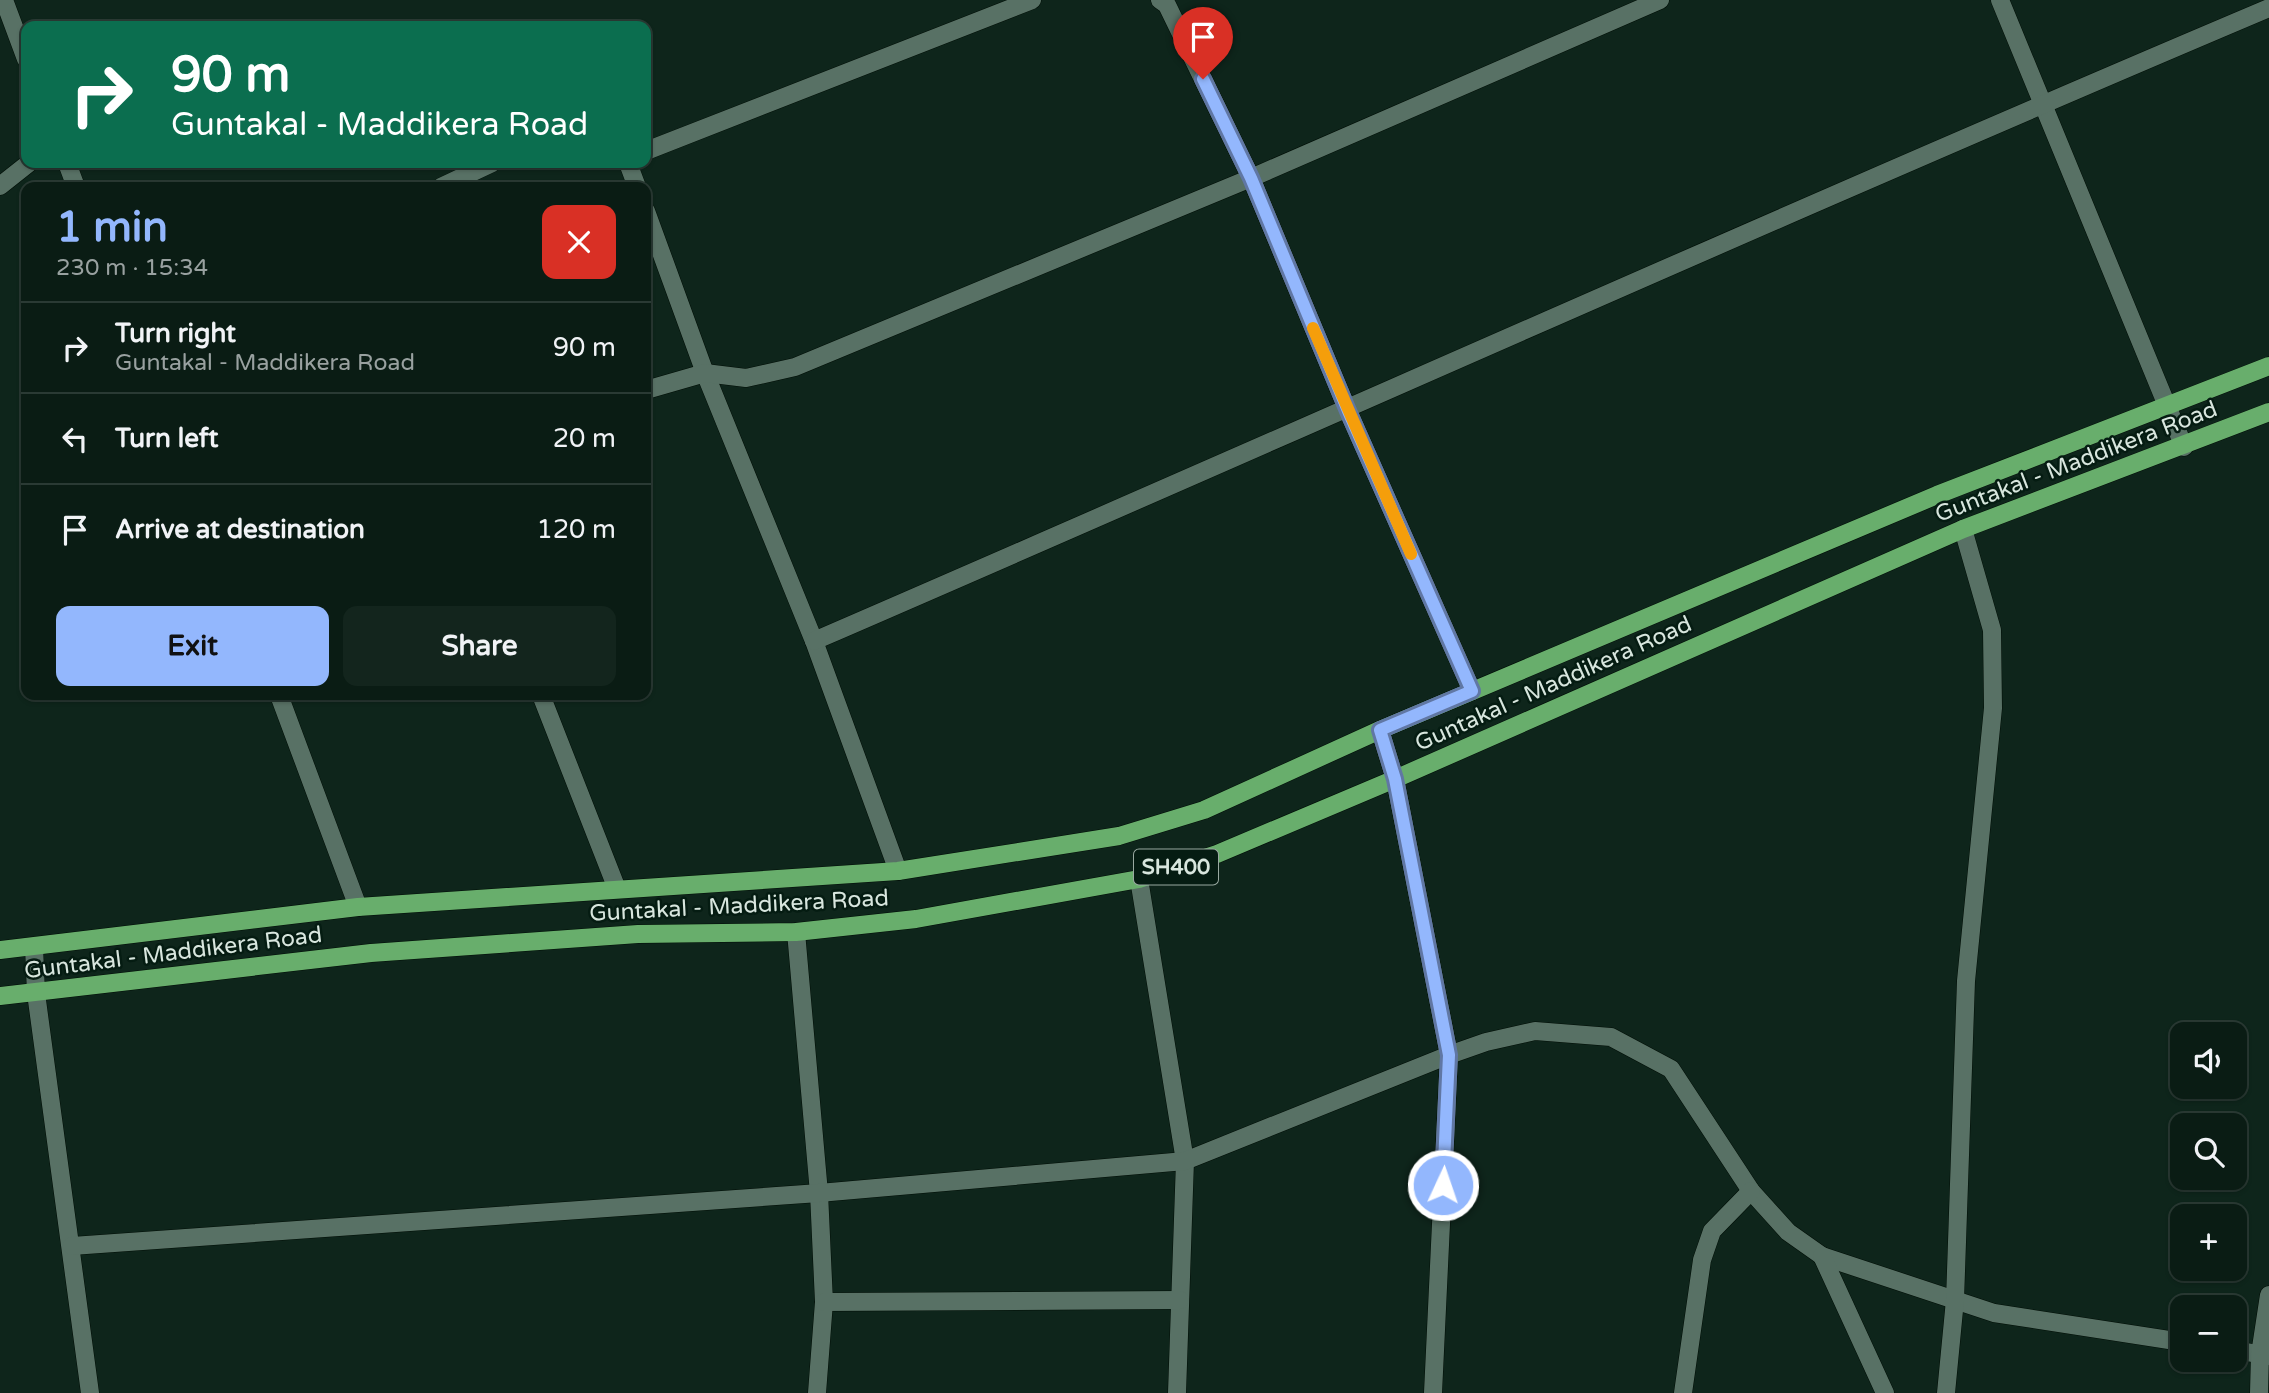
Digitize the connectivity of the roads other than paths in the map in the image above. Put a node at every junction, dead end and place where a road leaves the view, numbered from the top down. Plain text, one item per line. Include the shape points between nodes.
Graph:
1 (4, 0) edge
2 (1032, 0) edge
3 (1160, 0) edge
4 (1660, 0) edge
5 (2000, 0) edge
6 (2269, 8) edge
7 (21, 46) edge
8 (2044, 103) junction
9 (651, 149) edge
10 (23, 168) edge
11 (481, 168) edge
12 (1251, 178) junction
13 (452, 182) edge
14 (0, 186) edge
15 (651, 225) edge
16 (2269, 366) edge
17 (705, 373) junction
18 (651, 389) edge
19 (2168, 407) junction
20 (1348, 411) junction
21 (2269, 412) edge
22 (2184, 447) junction
23 (1963, 529) junction
24 (814, 641) junction
25 (1472, 691) junction
26 (281, 700) edge
27 (543, 700) edge
28 (1380, 730) junction
29 (1395, 779) junction
30 (898, 871) junction
31 (1139, 880) junction
32 (617, 889) junction
33 (358, 907) junction
34 (796, 932) junction
35 (34, 947) junction
36 (0, 950) edge
37 (36, 993) junction
38 (0, 996) edge
39 (1449, 1055) junction
40 (1185, 1161) junction
41 (1751, 1191) junction
42 (819, 1193) junction
43 (72, 1246) junction
44 (1822, 1256) junction
45 (2269, 1295) edge
46 (1180, 1300) junction
47 (1955, 1300) junction
48 (824, 1302) junction
49 (2170, 1340) edge
50 (2264, 1355) edge
51 (90, 1393) edge
52 (817, 1393) edge
53 (1177, 1393) edge
54 (1433, 1393) edge
55 (1683, 1393) edge
56 (1885, 1393) edge
57 (1946, 1393) edge
58 (2259, 1393) edge

1 - 7 street
2 - 9 street
3 - 12 street via 1167,5
4 - 12 street
5 - 8 street
6 - 8 street
8 - 19 street
8 - 20 street
10 - 14 street
11 - 13 street
12 - 17 street via 795,368 746,378
12 - 20 street
15 - 17 street
16 - 19 main road, Guntakal - Maddikera Road / SH400
17 - 18 street
17 - 24 street
19 - 22 street
19 - 25 main road, Guntakal - Maddikera Road / SH400 via 1937,495
20 - 24 street
20 - 25 street
21 - 22 main road, Guntakal - Maddikera Road / SH400
22 - 23 main road, Guntakal - Maddikera Road / SH400
23 - 29 main road, Guntakal - Maddikera Road / SH400
23 - 47 street via 1992,630 1993,708 1966,981
24 - 30 street
25 - 28 main road, Guntakal - Maddikera Road / SH400
26 - 33 street
27 - 32 street
28 - 29 street
28 - 30 main road, Guntakal - Maddikera Road / SH400 via 1204,810 1119,836
29 - 31 main road, Guntakal - Maddikera Road / SH400 via 1217,854
29 - 39 street
30 - 32 main road, Guntakal - Maddikera Road / SH400
31 - 34 main road, Guntakal - Maddikera Road / SH400 via 916,919
31 - 40 street
32 - 33 main road, Guntakal - Maddikera Road / SH400
33 - 35 main road, Guntakal - Maddikera Road / SH400
34 - 37 main road, Guntakal - Maddikera Road / SH400 via 638,934 371,953
34 - 42 street
35 - 36 main road, Guntakal - Maddikera Road / SH400
35 - 37 street
37 - 38 main road, Guntakal - Maddikera Road / SH400
37 - 43 street
39 - 40 street
39 - 41 street via 1535,1031 1611,1037 1671,1069
39 - 54 street
40 - 42 street
40 - 46 street
41 - 44 street via 1788,1232
41 - 55 street via 1712,1231 1702,1260
42 - 43 street
42 - 48 street
43 - 51 street
44 - 47 street
44 - 56 street
45 - 50 street
46 - 48 street
46 - 53 street
47 - 49 street via 1994,1313
47 - 57 street
48 - 52 street
50 - 58 street

